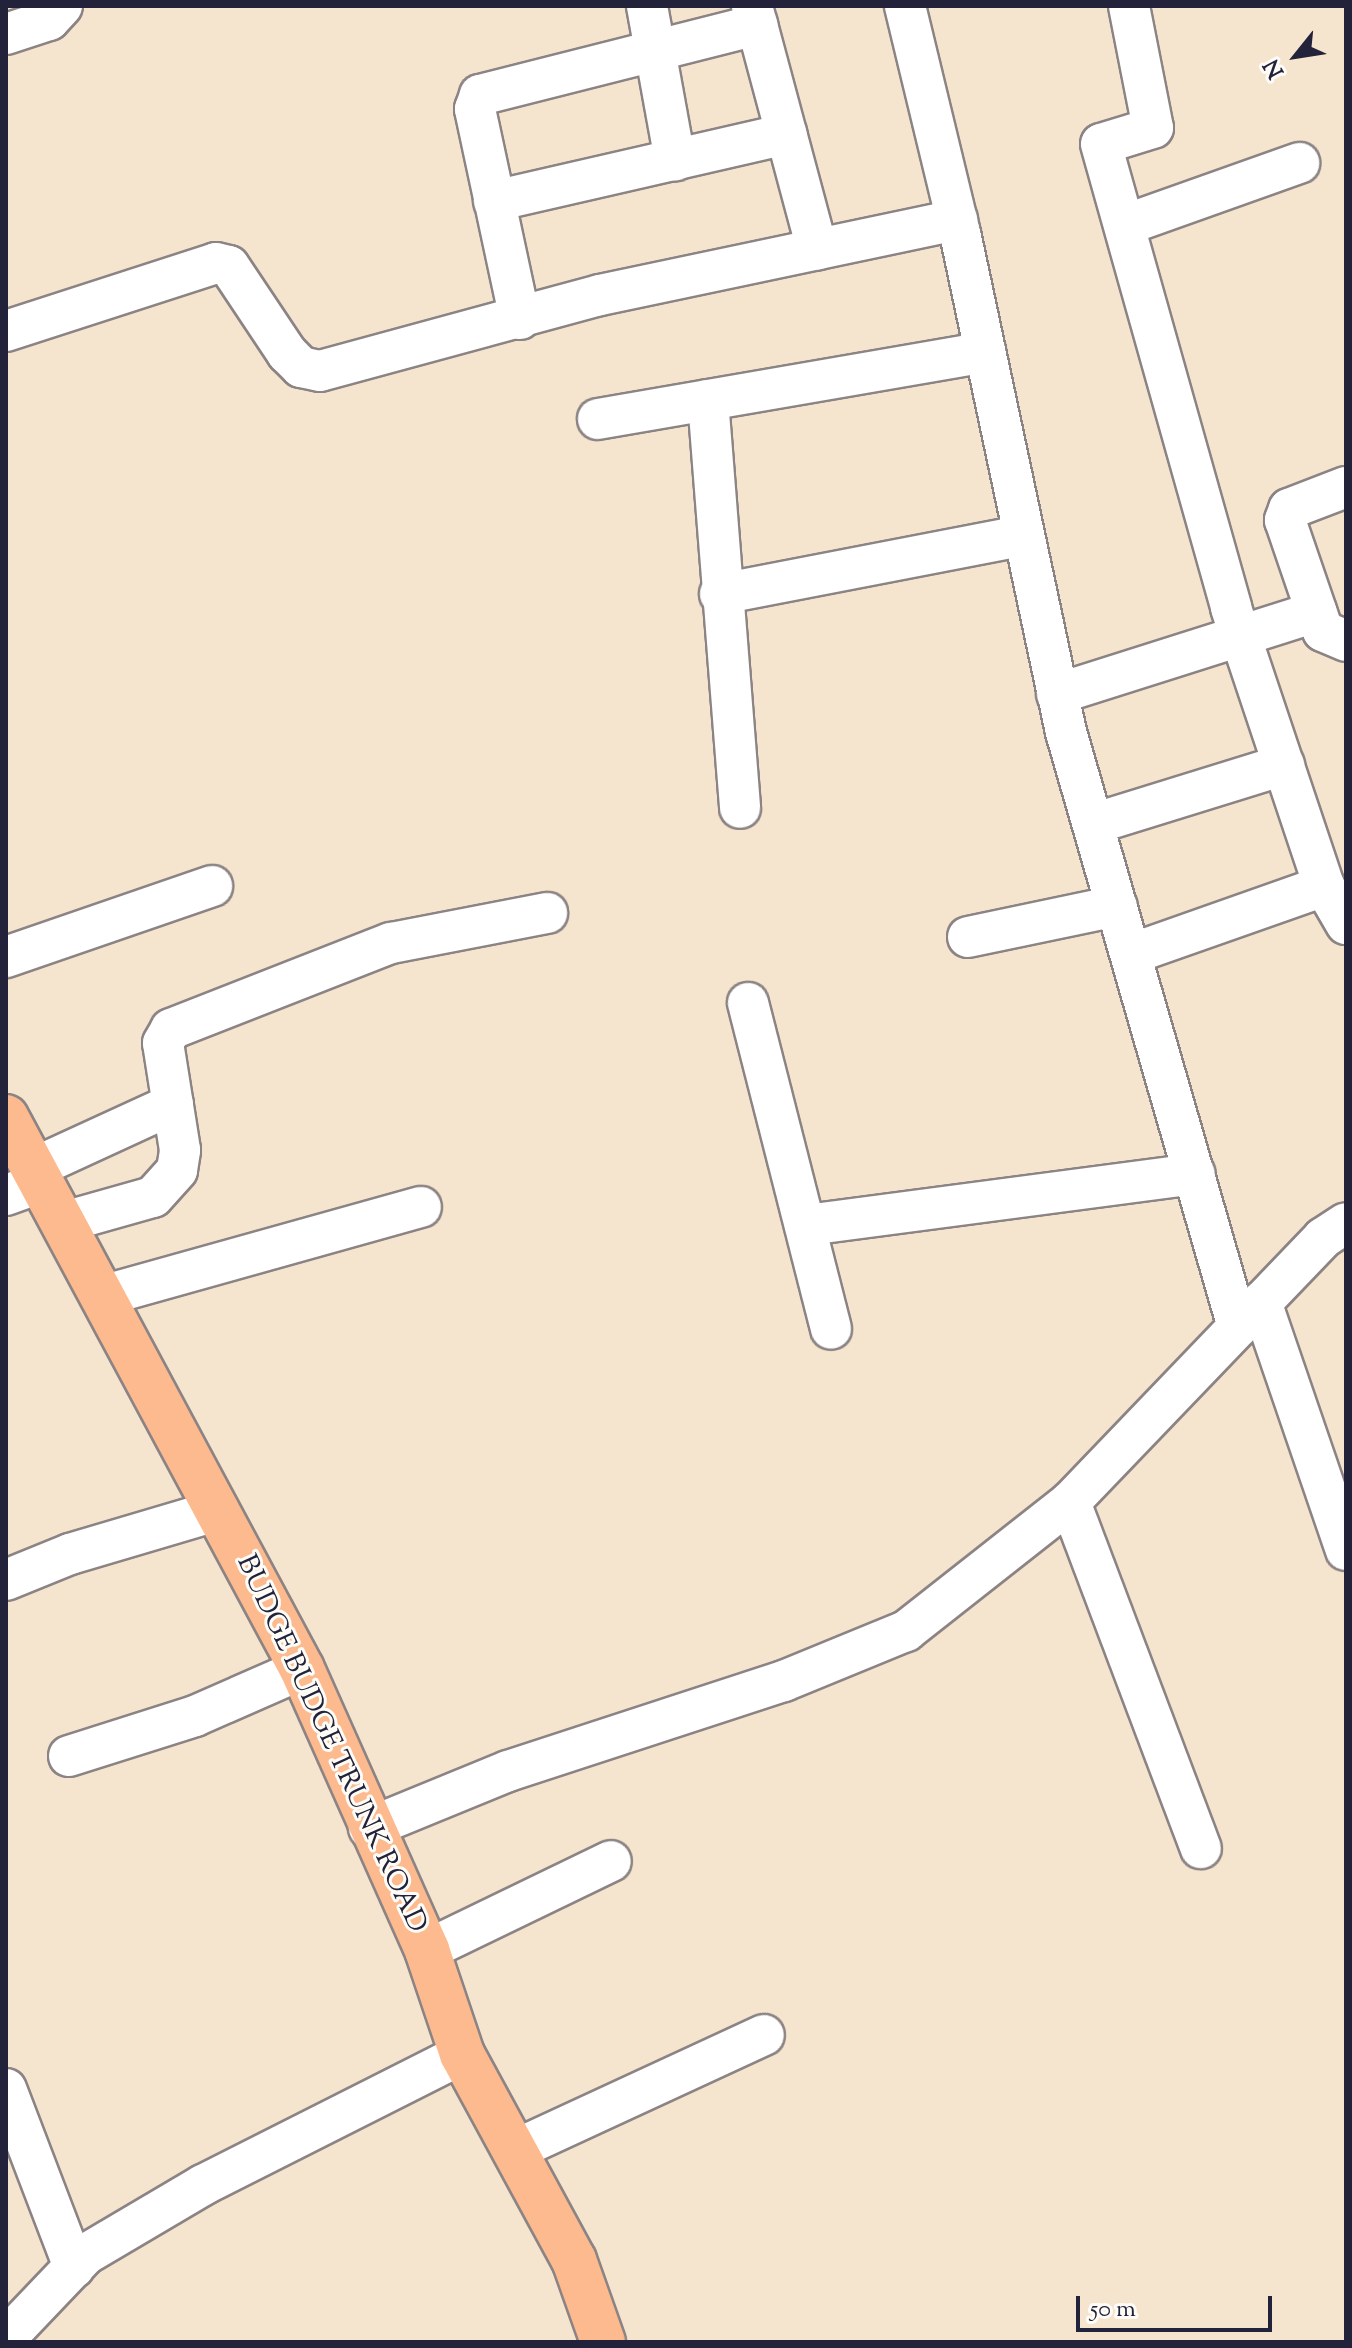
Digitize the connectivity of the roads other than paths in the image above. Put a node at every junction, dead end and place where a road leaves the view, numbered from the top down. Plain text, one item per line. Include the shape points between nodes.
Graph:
1 (62, 6) edge
2 (647, 6) edge
3 (905, 6) edge
4 (1129, 6) edge
5 (754, 16) edge
6 (16, 23) edge
7 (654, 48) junction
8 (786, 134) junction
9 (675, 160) junction
10 (1299, 163) dead end
11 (494, 201) junction
12 (957, 220) junction
13 (1125, 225) junction
14 (817, 249) junction
15 (520, 319) junction
16 (6, 331) edge
17 (985, 352) junction
18 (708, 400) junction
19 (598, 419) dead end
20 (1346, 487) edge
21 (1022, 536) junction
22 (720, 594) junction
23 (1316, 612) junction
24 (1241, 636) junction
25 (1346, 641) edge
26 (1057, 694) junction
27 (1284, 765) junction
28 (740, 808) dead end
29 (1093, 824) junction
30 (212, 886) dead end
31 (1324, 886) junction
32 (1117, 906) junction
33 (547, 913) dead end
34 (1346, 924) edge
35 (968, 937) dead end
36 (1131, 954) junction
37 (6, 957) edge
38 (748, 1003) dead end
39 (173, 1104) junction
40 (6, 1117) edge
41 (1195, 1174) junction
42 (27, 1182) edge
43 (421, 1207) dead end
44 (64, 1222) junction
45 (1346, 1223) edge
46 (807, 1225) junction
47 (102, 1296) junction
48 (1250, 1314) junction
49 (831, 1329) dead end
50 (1070, 1502) junction
51 (219, 1510) junction
52 (1346, 1550) edge
53 (6, 1580) edge
54 (302, 1669) junction
55 (69, 1756) dead end
56 (369, 1828) junction
57 (1201, 1848) dead end
58 (611, 1861) dead end
59 (427, 1950) junction
60 (764, 2035) dead end
61 (462, 2054) junction
62 (6, 2089) edge
63 (515, 2150) junction
64 (74, 2267) junction
65 (6, 2338) edge
66 (603, 2342) edge

1 - 6 street via 49,20
2 - 7 street
3 - 12 street
4 - 13 street via 1153,128 1101,144
5 - 7 street
5 - 8 street
7 - 9 street
7 - 11 street via 480,95 475,109
8 - 9 street
8 - 14 street
9 - 11 street
10 - 13 street
11 - 15 street
12 - 14 street
12 - 17 street
13 - 24 street
14 - 15 street via 600,295
15 - 16 street via 320,371 301,367 287,353 229,266 216,263
17 - 18 street
17 - 21 street
18 - 19 street
18 - 22 street
20 - 23 street via 1289,509 1285,520
21 - 22 street
21 - 26 street
22 - 28 street
23 - 24 street
23 - 25 street via 1323,631
24 - 26 street
24 - 27 street
26 - 29 street
27 - 29 street
27 - 31 street
29 - 32 street
30 - 37 street
31 - 34 street
31 - 36 street
32 - 35 street
32 - 36 street
33 - 39 street via 391,943 171,1029 163,1043
36 - 41 street
38 - 46 street
39 - 42 street
39 - 44 street via 180,1150 177,1170 166,1186 153,1197
40 - 42 main road, BUDGE BUDGE TRUNK ROAD
41 - 46 street
41 - 48 street
42 - 44 main road, BUDGE BUDGE TRUNK ROAD
43 - 47 street
44 - 47 main road, BUDGE BUDGE TRUNK ROAD
45 - 48 street via 1323,1238
46 - 49 street
47 - 51 main road, BUDGE BUDGE TRUNK ROAD
48 - 50 street
48 - 52 street
50 - 56 street via 906,1631 784,1681 508,1771
50 - 57 street
51 - 53 street via 70,1554
51 - 54 main road, BUDGE BUDGE TRUNK ROAD
54 - 55 street via 195,1716
54 - 56 main road, BUDGE BUDGE TRUNK ROAD
56 - 59 main road, BUDGE BUDGE TRUNK ROAD
58 - 59 street
59 - 61 main road, BUDGE BUDGE TRUNK ROAD
60 - 63 street
61 - 63 main road, BUDGE BUDGE TRUNK ROAD
61 - 64 street via 203,2185 86,2254
62 - 64 street
63 - 66 main road, BUDGE BUDGE TRUNK ROAD via 574,2260
64 - 65 street

